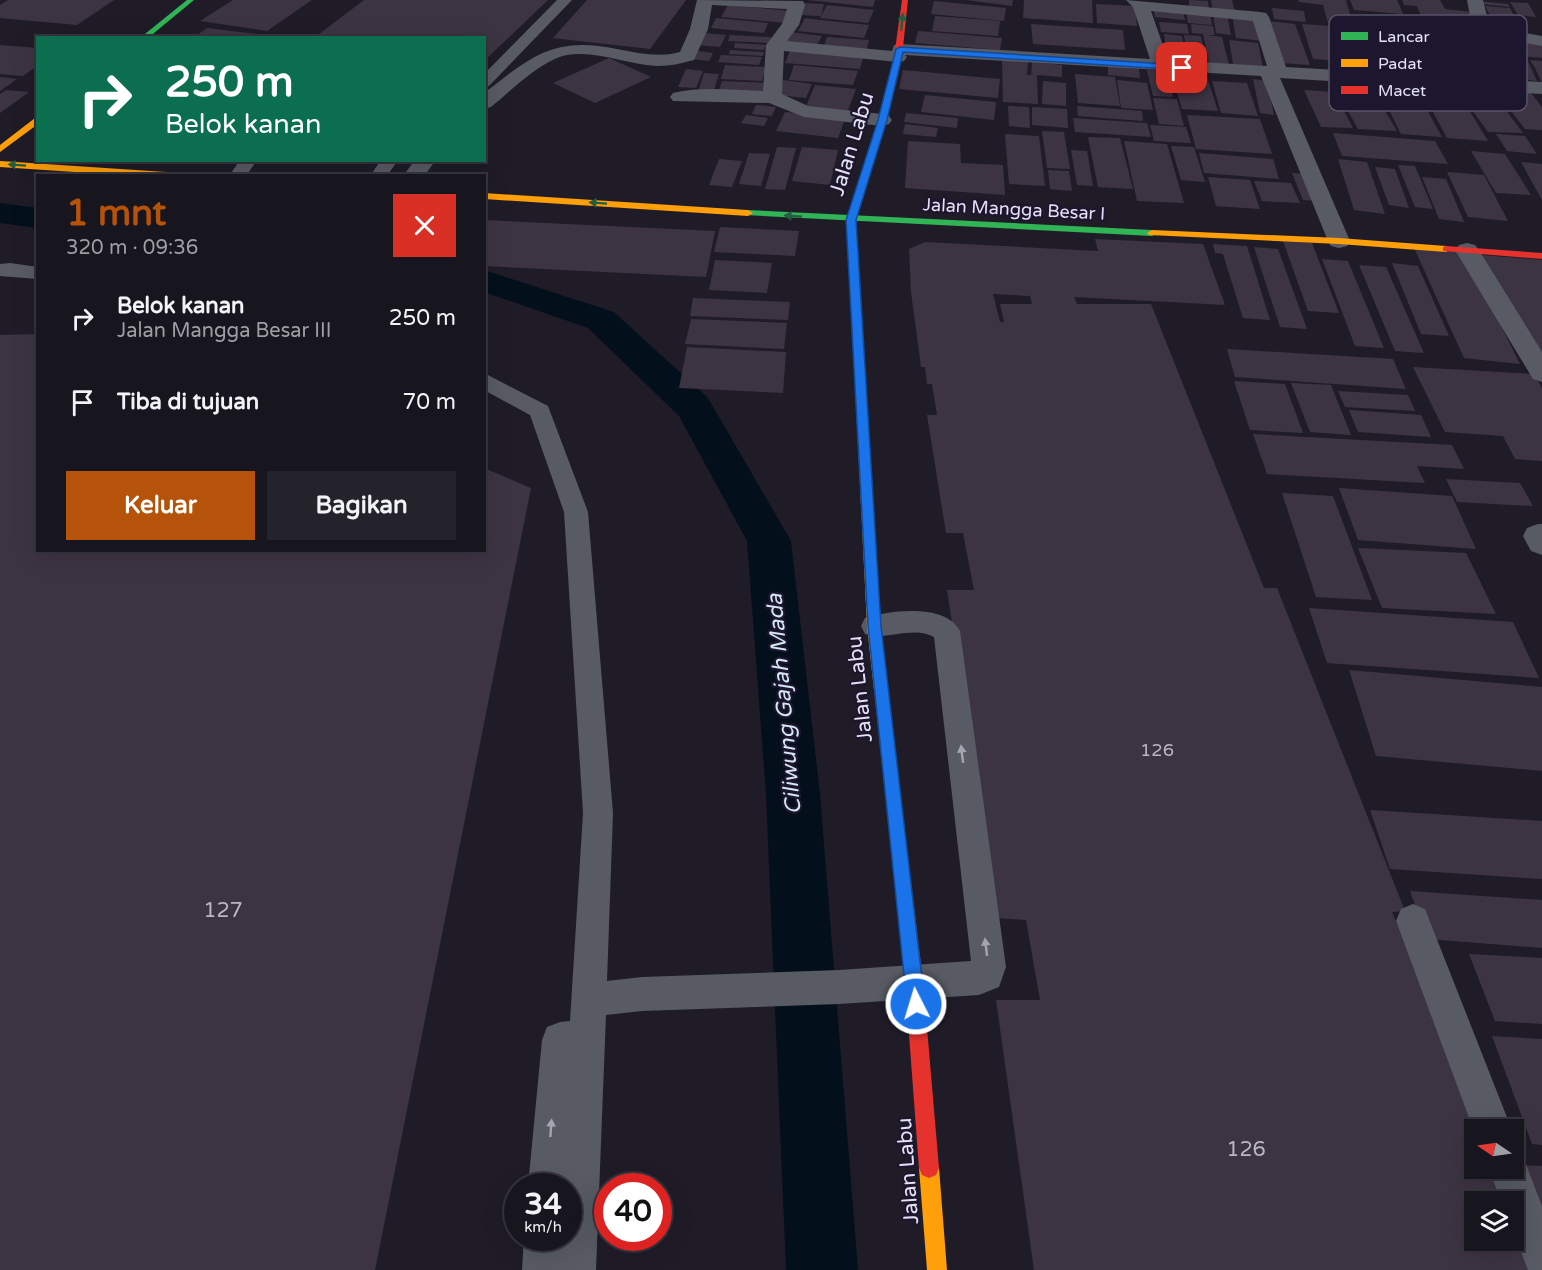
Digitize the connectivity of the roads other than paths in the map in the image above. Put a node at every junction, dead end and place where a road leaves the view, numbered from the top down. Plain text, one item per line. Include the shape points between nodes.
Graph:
1 (191, 0) edge
2 (565, 0) edge
3 (707, 0) edge
4 (905, 0) edge
5 (1475, 0) edge
6 (1137, 2) edge
7 (1478, 15) edge
8 (146, 36) edge
9 (1527, 37) edge
10 (1542, 40) edge
11 (775, 45) junction
12 (899, 53) junction
13 (1161, 66) junction
14 (1273, 73) junction
15 (1329, 76) edge
16 (486, 81) edge
17 (1527, 87) edge
18 (1542, 88) edge
19 (680, 97) dead end
20 (771, 97) junction
21 (486, 101) edge
22 (882, 120) junction
23 (36, 122) edge
24 (0, 149) edge
25 (424, 162) edge
26 (0, 164) edge
27 (151, 174) edge
28 (415, 174) edge
29 (486, 196) edge
30 (851, 220) junction
31 (1339, 242) junction
32 (1467, 250) junction
33 (1542, 256) edge
34 (0, 270) edge
35 (36, 273) edge
36 (1542, 373) edge
37 (486, 381) edge
38 (1542, 536) edge
39 (1542, 543) edge
40 (874, 626) junction
41 (1413, 921) dead end
42 (914, 981) junction
43 (589, 1000) junction
44 (588, 1038) junction
45 (1489, 1119) edge
46 (549, 1173) edge
47 (1512, 1179) edge
48 (543, 1251) edge
49 (1542, 1256) edge
50 (542, 1270) edge
51 (576, 1270) edge
52 (937, 1270) edge

1 - 8 street
2 - 16 lane
3 - 11 street via 797,5 790,25
3 - 21 street via 688,56 669,61 584,48 565,50 525,72
12 -> 4 street, Jalan Labu
5 - 7 street
6 - 13 street
6 - 14 street via 1260,17
9 - 10 street
11 - 12 street
11 - 20 street
12 - 13 street
12 - 22 street, Jalan Labu
13 - 14 street
14 - 15 street
14 - 31 street
17 - 18 street
19 - 20 street
20 - 22 street via 804,111
22 - 30 street, Jalan Labu
23 - 24 street
25 - 28 street
27 -> 26 street
30 -> 29 street, Jalan Mangga Besar I
30 - 31 street, Jalan Mangga Besar I
30 - 40 street, Jalan Labu
31 - 32 street, Jalan Mangga Besar I
32 - 33 street, Jalan Mangga Besar I
32 - 36 street
34 - 35 lane
37 - 43 lane via 540,411 576,512 598,813
38 - 39 street via 1538,536
40 - 42 street, Jalan Labu
42 -> 40 lane via 979,978 987,975 989,967 947,631 930,622
41 - 45 lane
42 - 43 lane
42 - 52 street, Jalan Labu
43 - 44 lane
46 -> 44 lane via 560,1040
44 - 51 lane
47 - 49 lane
48 - 50 lane

